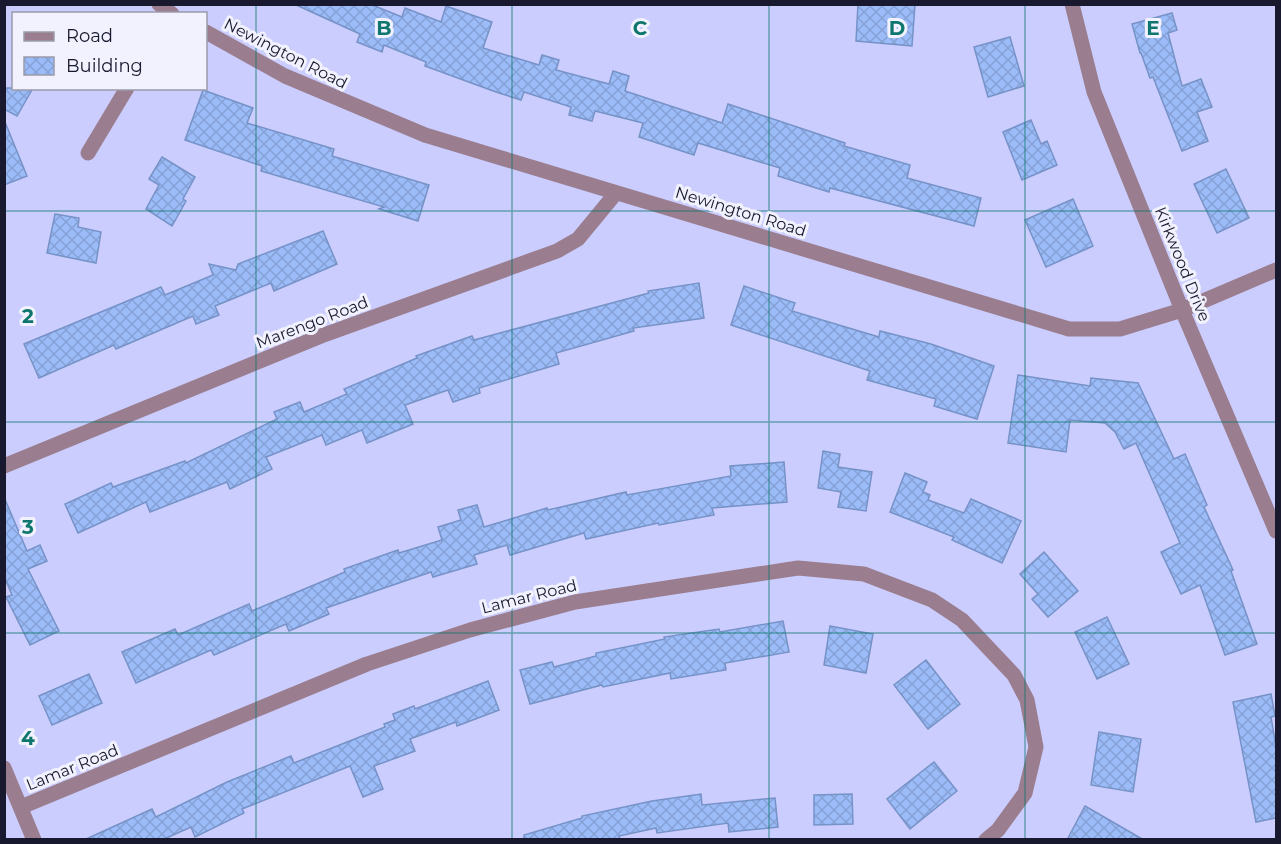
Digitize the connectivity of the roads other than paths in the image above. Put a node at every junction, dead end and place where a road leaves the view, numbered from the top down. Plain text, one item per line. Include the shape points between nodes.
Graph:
1 (1072, 4) edge
2 (207, 33) edge
3 (127, 90) edge
4 (87, 153) dead end
5 (616, 193) junction
6 (1276, 270) edge
7 (1182, 310) junction
8 (4, 466) edge
9 (1276, 531) edge
10 (4, 768) edge
11 (21, 807) junction
12 (34, 840) edge
13 (986, 840) edge

1 - 7 street, Kirkwood Drive via 1094,92
2 - 5 street, Newington Road via 285,76 425,135
3 - 4 street
5 - 7 street, Newington Road via 1069,329 1120,329
5 - 8 street, Marengo Road via 578,239 557,251 321,336
6 - 7 street, Newington Road
7 - 9 street, Kirkwood Drive
10 - 11 street
11 - 12 street
11 - 13 street, Lamar Road via 367,664 470,630 575,602 798,568 864,574 932,600 962,620 1014,675 1027,700 1036,747 1024,793 998,830

